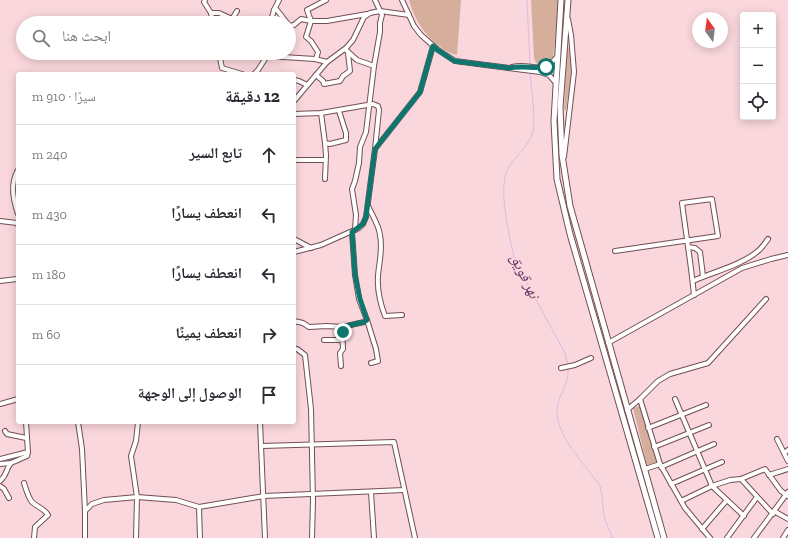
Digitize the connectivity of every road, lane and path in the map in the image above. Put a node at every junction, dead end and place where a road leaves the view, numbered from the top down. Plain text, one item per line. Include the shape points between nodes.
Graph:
1 (205, 0) edge
2 (279, 0) edge
3 (326, 0) edge
4 (375, 0) edge
5 (402, 0) edge
6 (562, 0) edge
7 (568, 0) edge
8 (274, 10) junction
9 (237, 11) dead end
10 (380, 11) junction
11 (370, 13) junction
12 (211, 14) joint
13 (567, 14) junction
14 (225, 16) edge
15 (234, 16) edge
16 (272, 16) edge
17 (282, 16) edge
18 (409, 16) junction
19 (311, 21) junction
20 (296, 23) edge
21 (433, 46) junction
22 (346, 50) junction
23 (558, 56) junction
24 (296, 57) edge
25 (316, 59) junction
26 (220, 60) edge
27 (264, 60) edge
28 (327, 62) junction
29 (374, 66) junction
30 (539, 70) junction
31 (235, 72) edge
32 (256, 72) edge
33 (316, 75) junction
34 (296, 80) edge
35 (556, 83) junction
36 (307, 85) junction
37 (296, 99) edge
38 (370, 104) junction
39 (339, 110) junction
40 (321, 113) junction
41 (296, 114) edge
42 (325, 143) junction
43 (375, 149) junction
44 (296, 160) edge
45 (325, 160) junction
46 (563, 163) junction
47 (16, 174) edge
48 (325, 179) dead end
49 (368, 206) junction
50 (16, 208) edge
51 (0, 221) edge
52 (16, 223) edge
53 (353, 231) junction
54 (768, 239) dead end
55 (296, 240) edge
56 (687, 241) junction
57 (688, 247) junction
58 (310, 248) junction
59 (615, 251) dead end
60 (296, 252) edge
61 (788, 255) edge
62 (702, 276) junction
63 (16, 279) edge
64 (0, 281) edge
65 (693, 281) junction
66 (694, 295) junction
67 (766, 299) dead end
68 (402, 315) dead end
69 (367, 320) junction
70 (296, 321) edge
71 (342, 327) junction
72 (324, 340) dead end
73 (342, 340) junction
74 (608, 343) junction
75 (297, 349) dead end
76 (591, 358) dead end
77 (371, 363) dead end
78 (341, 366) dead end
79 (563, 368) dead end
80 (640, 398) junction
81 (675, 399) dead end
82 (16, 400) edge
83 (0, 404) edge
84 (706, 405) dead end
85 (627, 410) junction
86 (682, 414) junction
87 (26, 424) edge
88 (78, 424) edge
89 (138, 424) edge
90 (260, 424) edge
91 (709, 426) dead end
92 (648, 428) junction
93 (5, 431) dead end
94 (690, 433) junction
95 (26, 438) junction
96 (777, 439) dead end
97 (714, 444) dead end
98 (311, 445) junction
99 (262, 446) junction
100 (654, 448) junction
101 (788, 450) edge
102 (28, 452) junction
103 (697, 452) junction
104 (640, 453) junction
105 (784, 453) junction
106 (634, 455) junction
107 (0, 459) edge
108 (788, 461) edge
109 (722, 462) dead end
110 (11, 463) junction
111 (0, 464) edge
112 (661, 466) junction
113 (644, 469) junction
114 (704, 469) junction
115 (788, 469) edge
116 (769, 475) junction
117 (741, 480) junction
118 (0, 482) edge
119 (24, 483) dead end
120 (671, 484) junction
121 (0, 486) edge
122 (712, 486) junction
123 (404, 490) junction
124 (371, 492) junction
125 (313, 494) junction
126 (787, 494) edge
127 (264, 496) junction
128 (136, 497) junction
129 (757, 497) junction
130 (9, 498) dead end
131 (727, 500) junction
132 (681, 501) junction
133 (199, 507) junction
134 (85, 512) junction
135 (773, 512) junction
136 (744, 516) junction
137 (788, 519) edge
138 (702, 528) junction
139 (788, 530) edge
140 (34, 538) edge
141 (85, 538) edge
142 (136, 538) edge
143 (200, 538) edge
144 (265, 538) edge
145 (312, 538) edge
146 (374, 538) edge
147 (415, 538) edge
148 (658, 538) edge
149 (664, 538) edge
150 (710, 538) edge
151 (727, 538) edge
152 (754, 538) edge
153 (783, 538) edge

1 - 12 street
2 - 8 street
3 - 19 street via 307,10
4 - 10 street
5 - 18 street
6 - 23 main road
7 - 13 main road
8 - 16 street
8 - 17 street
9 - 15 street
10 - 11 street
10 - 18 street
10 - 29 street via 382,15
11 - 19 street via 327,21
11 - 22 street via 364,17
12 - 14 street via 219,13
13 - 46 main road via 560,107
13 - 46 street via 574,72
18 - 21 street
19 - 20 street via 301,19
19 - 25 street via 306,37 318,52
21 - 30 street via 454,61
21 - 43 street via 420,92
22 - 28 street
22 - 29 street via 357,60
22 - 33 street via 350,71 340,81 324,84
23 - 30 street via 551,64
23 - 35 main road
24 - 25 street
25 - 28 street
26 - 31 street via 222,68
27 - 32 street
28 - 33 street
29 - 38 street
30 - 35 street via 549,75
33 - 36 street
34 - 36 street
35 - 106 main road via 555,151 563,205
36 - 37 street
38 - 39 street
38 - 43 street via 378,106 379,110
38 - 53 street via 352,188 356,215
39 - 40 street
39 - 42 street via 346,140
40 - 41 street
40 - 42 street
42 - 45 street
43 - 49 street
44 - 45 street
45 - 48 street
46 - 74 main road via 570,206
47 - 50 street via 13,187
49 - 53 street via 363,224
49 - 68 street via 380,234 378,292 382,309 385,316
51 - 52 street
53 - 58 street
53 - 69 street via 355,275
54 - 62 street via 759,251 722,270
55 - 58 street
56 - 56 street via 682,203 712,199 718,236
56 - 57 street
56 - 59 street
57 - 62 street via 700,252
57 - 65 street
58 - 60 street
61 - 66 street via 742,268
62 - 65 street
63 - 64 street
65 - 66 street
66 - 74 street
67 - 80 street via 708,363 670,374 658,381
69 - 71 street
69 - 77 street via 378,362
70 - 71 street via 309,327
71 - 73 street
72 - 73 street
73 - 78 street
74 - 85 main road
75 - 98 street via 305,355 311,409
76 - 79 street
80 - 85 street
80 - 92 street
81 - 86 street
82 - 83 street
84 - 86 street
85 - 104 main road
86 - 92 street
86 - 94 street
87 - 95 street
88 - 134 street
89 - 128 street via 131,456
90 - 99 street
91 - 94 street
92 - 100 street
93 - 95 street via 7,434
94 - 100 street
94 - 103 street
95 - 102 street
96 - 105 street
97 - 103 street
98 - 99 street
98 - 123 street via 394,442
98 - 125 street
99 - 127 street
100 - 112 street
101 - 105 street
102 - 107 street
102 - 110 street via 27,456
103 - 112 street
103 - 114 street
104 - 106 main road
104 - 113 main road
105 - 108 street
106 - 148 main road
109 - 114 street
110 - 111 street
110 - 118 street
112 - 113 street
112 - 120 street
113 - 149 main road
114 - 120 street
114 - 122 street
115 - 116 street
116 - 117 street via 765,469
116 - 126 street via 781,491
117 - 122 street via 730,480
117 - 129 street
119 - 140 street via 32,502 48,515 35,527
120 - 132 street
121 - 130 street
122 - 131 street
122 - 132 street
123 - 124 street
123 - 147 street
124 - 125 street
124 - 146 street
125 - 127 street
125 - 145 street
126 - 135 street
127 - 133 street
127 - 144 street
128 - 133 street via 176,500
128 - 134 street via 104,500 92,504
128 - 142 street
129 - 135 street
129 - 136 street
131 - 136 street
131 - 138 street
132 - 138 street
133 - 143 street
134 - 141 street
135 - 137 street
135 - 152 street
136 - 151 street
138 - 150 street
139 - 153 street

